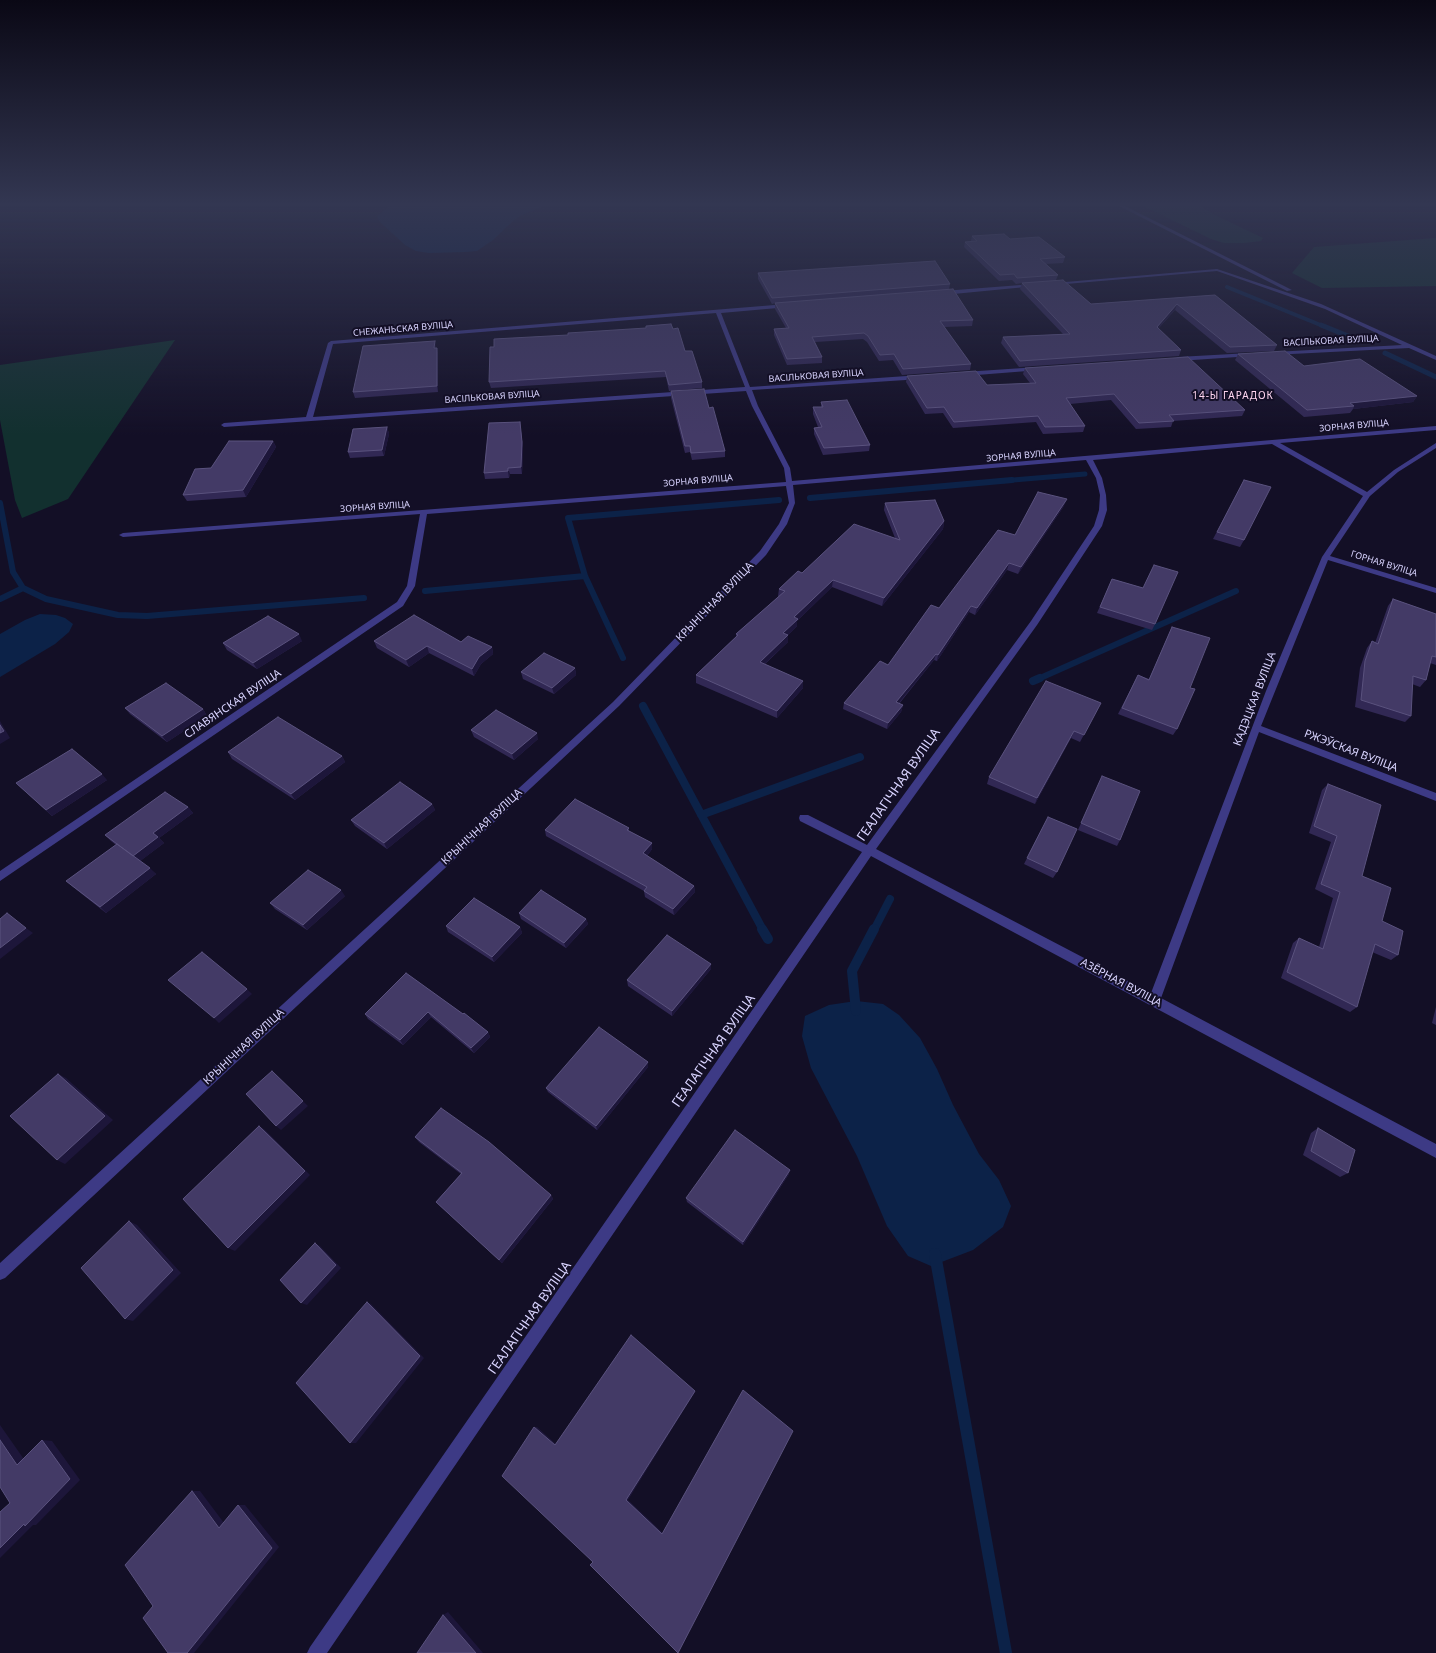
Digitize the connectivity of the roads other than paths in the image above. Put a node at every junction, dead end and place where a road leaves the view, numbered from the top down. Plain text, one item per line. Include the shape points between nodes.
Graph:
1 (1097, 280) edge
2 (1246, 280) edge
3 (1270, 280) edge
4 (1051, 284) edge
5 (1043, 285) edge
6 (940, 293) edge
7 (790, 306) edge
8 (1325, 308) junction
9 (718, 312) junction
10 (1409, 346) junction
11 (1266, 354) edge
12 (1258, 355) edge
13 (1436, 358) edge
14 (1171, 360) edge
15 (1044, 369) edge
16 (957, 375) edge
17 (926, 377) edge
18 (748, 389) junction
19 (309, 419) junction
20 (224, 425) dead end
21 (1436, 428) edge
22 (1273, 442) junction
23 (1436, 445) edge
24 (1089, 459) junction
25 (788, 483) junction
26 (1367, 495) junction
27 (424, 512) junction
28 (123, 536) dead end
29 (1326, 557) junction
30 (1436, 591) edge
31 (1257, 728) junction
32 (1436, 797) edge
33 (804, 818) dead end
34 (870, 851) junction
35 (0, 878) edge
36 (1154, 1000) junction
37 (1436, 1151) edge
38 (0, 1274) edge
39 (316, 1653) edge

1 - 4 street
2 - 8 street
3 - 8 street
5 - 6 street
7 - 9 street, СНЕЖАНЬСКАЯ ВУЛІЦА
8 - 10 street
9 - 18 street, КРЫНІЧНАЯ ВУЛІЦА
9 - 19 street, СНЕЖАНЬСКАЯ ВУЛІЦА via 331,343
10 - 11 street, ВАСІЛЬКОВАЯ ВУЛІЦА
10 - 13 street
12 - 14 street
15 - 16 street
17 - 18 street, ВАСІЛЬКОВАЯ ВУЛІЦА
18 - 19 street, ВАСІЛЬКОВАЯ ВУЛІЦА
18 - 25 street, КРЫНІЧНАЯ ВУЛІЦА via 787,468
19 - 20 street, ВАСІЛЬКОВАЯ ВУЛІЦА
21 - 22 street, ЗОРНАЯ ВУЛІЦА
22 - 24 street, ЗОРНАЯ ВУЛІЦА
22 - 26 street
23 - 26 street, КАДЭЦКАЯ ВУЛІЦА via 1396,471
24 - 25 street, ЗОРНАЯ ВУЛІЦА
24 - 34 street, ГЕАЛАГІЧНАЯ ВУЛІЦА via 1099,478 1103,495 1103,510 1098,526 1034,623
25 - 27 street, ЗОРНАЯ ВУЛІЦА
25 - 38 street, КРЫНІЧНАЯ ВУЛІЦА via 792,503 783,524 763,553 621,699
26 - 29 street, КАДЭЦКАЯ ВУЛІЦА
27 - 28 street, ЗОРНАЯ ВУЛІЦА
27 - 35 street, СЛАВЯНСКАЯ ВУЛІЦА via 411,586 400,604
29 - 30 street, ГОРНАЯ ВУЛІЦА
29 - 31 street, КАДЭЦКАЯ ВУЛІЦА
31 - 32 street, РЖЭЎСКАЯ ВУЛІЦА
31 - 36 street, КАДЭЦКАЯ ВУЛІЦА
33 - 34 street, АЗЁРНАЯ ВУЛІЦА
34 - 36 street, АЗЁРНАЯ ВУЛІЦА
34 - 39 street, ГЕАЛАГІЧНАЯ ВУЛІЦА
36 - 37 street, АЗЁРНАЯ ВУЛІЦА

